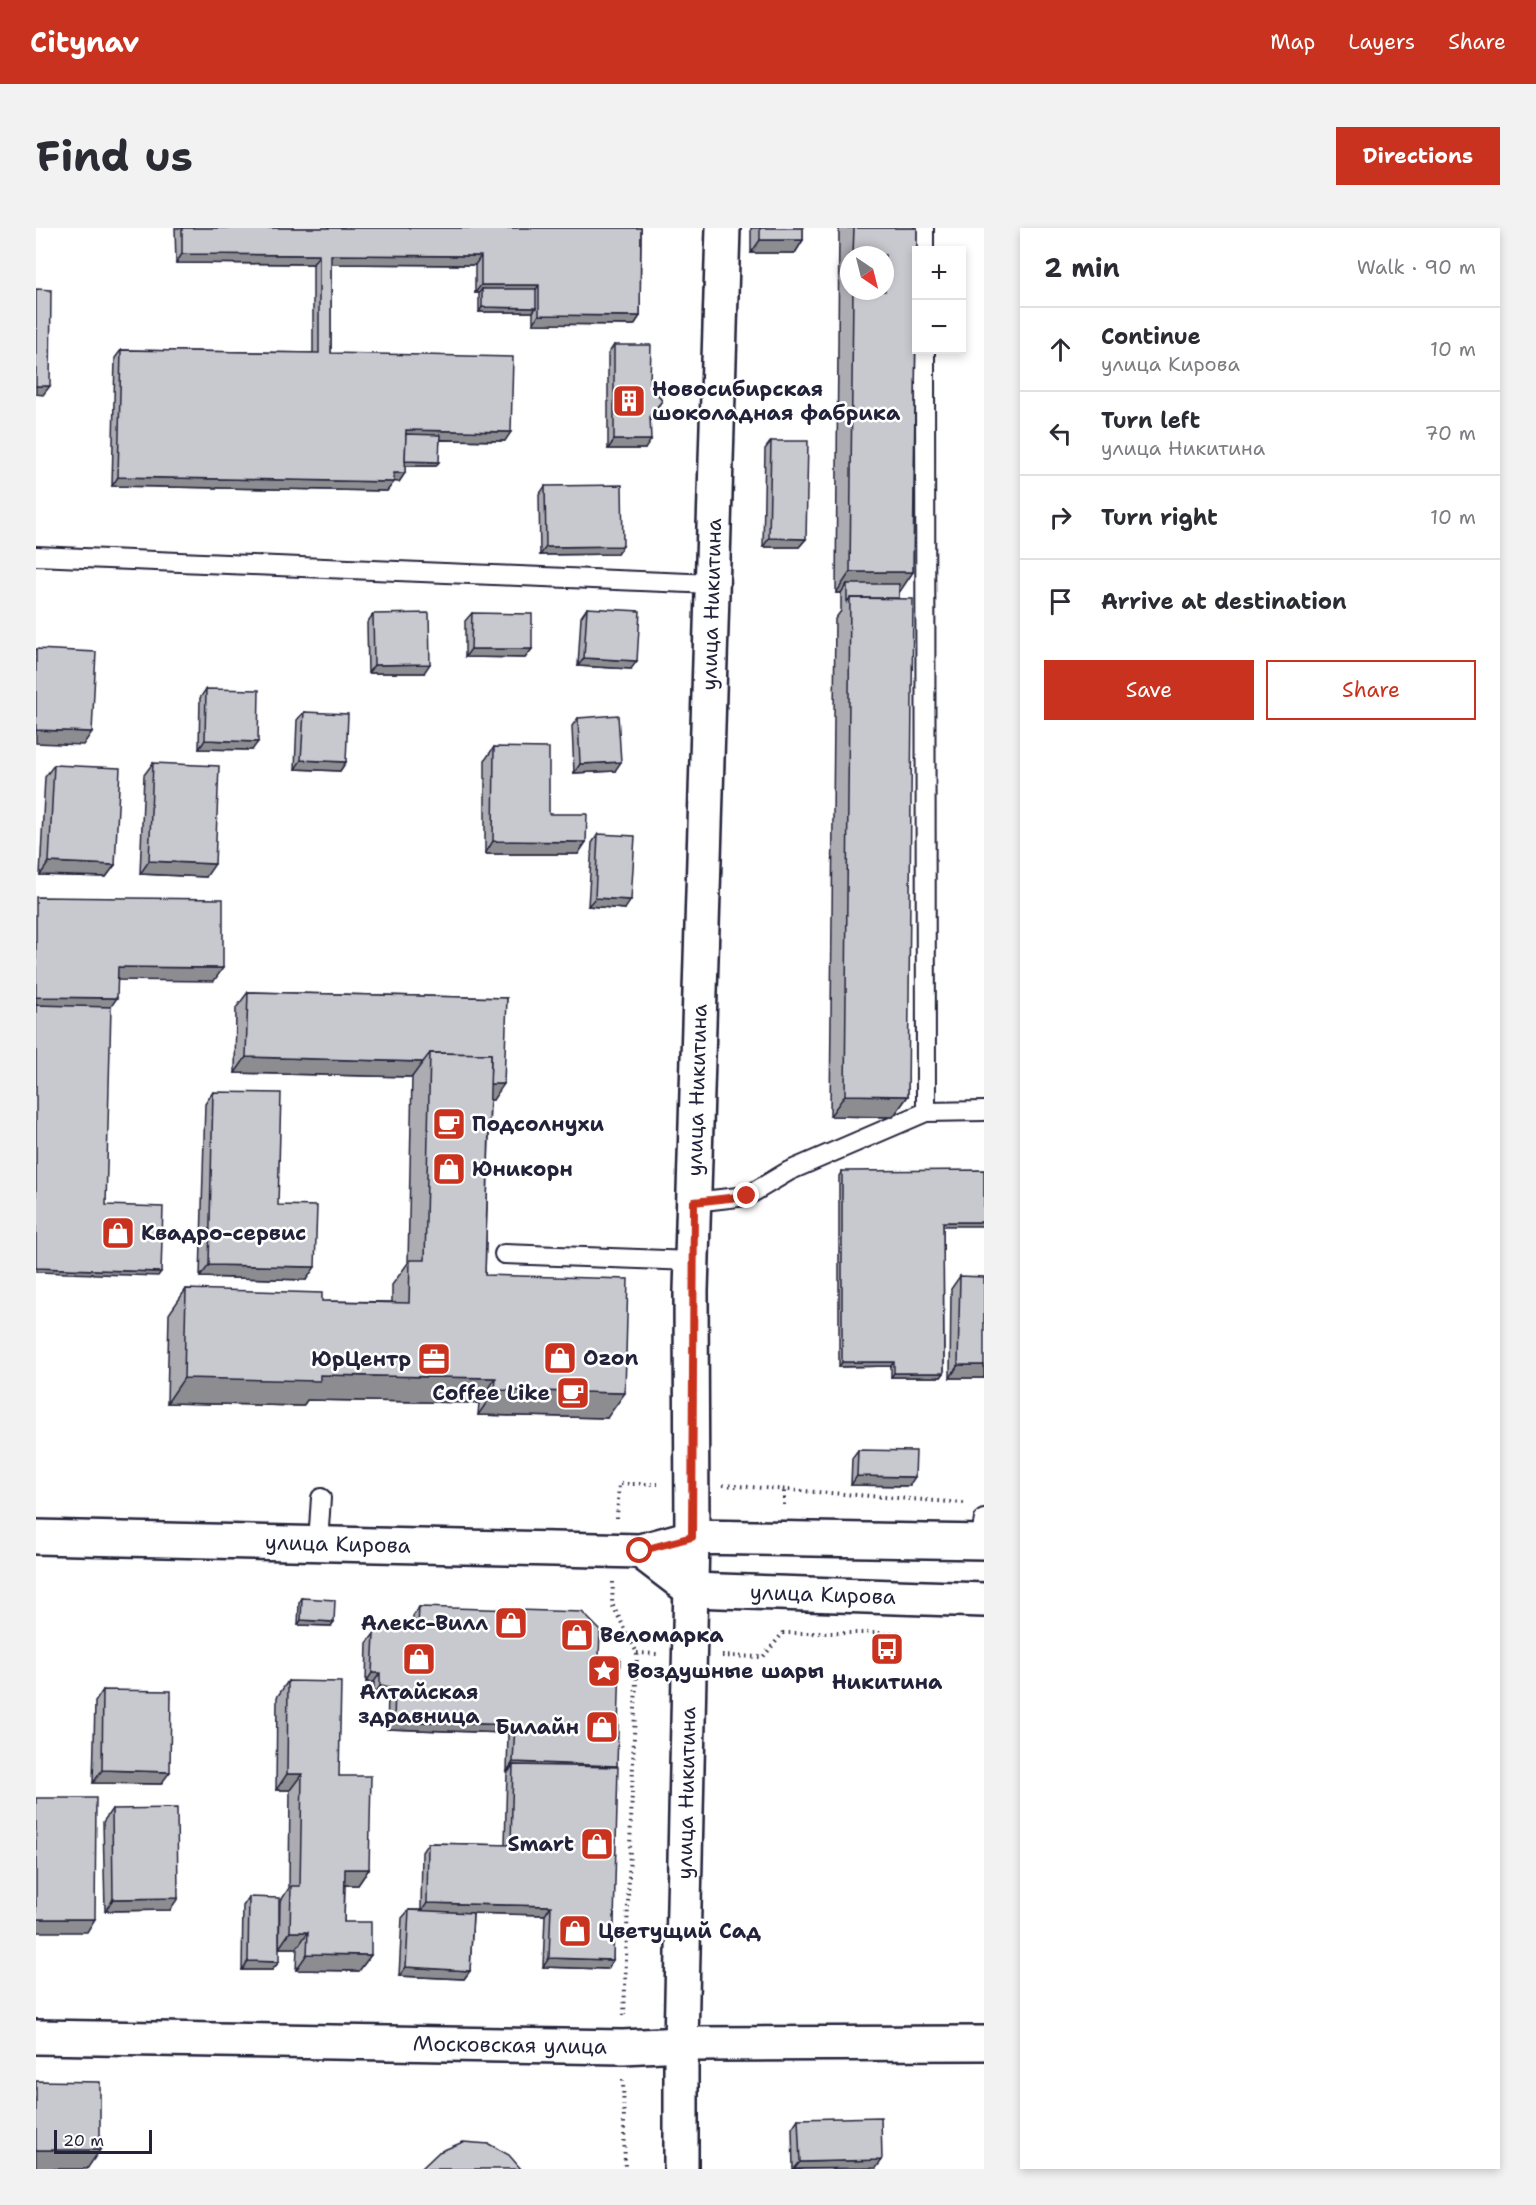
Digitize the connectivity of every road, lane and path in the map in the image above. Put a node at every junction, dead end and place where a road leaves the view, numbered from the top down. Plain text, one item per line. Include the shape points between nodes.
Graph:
1 (723, 228) edge
2 (924, 228) edge
3 (924, 246) edge
4 (925, 354) edge
5 (36, 556) edge
6 (712, 584) junction
7 (984, 1111) edge
8 (926, 1112) junction
9 (694, 1202) junction
10 (504, 1254) dead end
11 (692, 1261) junction
12 (694, 1484) junction
13 (321, 1498) dead end
14 (972, 1504) dead end
15 (983, 1534) edge
16 (36, 1537) edge
17 (692, 1537) junction
18 (318, 1542) junction
19 (627, 1550) junction
20 (691, 1590) junction
21 (984, 1600) edge
22 (901, 1633) dead end
23 (637, 1653) junction
24 (689, 1655) junction
25 (36, 2037) edge
26 (984, 2043) edge
27 (681, 2044) junction
28 (623, 2047) junction
29 (625, 2169) edge
30 (681, 2169) edge

1 - 6 street, улица Никитина
2 - 3 lane
4 - 8 lane
5 - 6 lane
6 - 9 street, улица Никитина
7 - 8 lane
8 - 9 lane via 789,1171 747,1196
9 - 11 street, улица Никитина
10 - 11 lane
11 - 12 street, улица Никитина
12 - 14 path
12 - 17 street, улица Никитина
12 - 19 path via 619,1484
13 - 18 lane
15 - 17 street, улица Кирова
16 - 18 street, улица Кирова
17 - 19 street, улица Кирова
17 - 20 street, улица Никитина
18 - 19 street, улица Кирова
19 - 20 street
19 - 23 path via 612,1604
20 - 21 street, улица Кирова
20 - 24 street, улица Никитина
22 - 24 path via 783,1633 763,1656
23 - 24 path
23 - 28 path
24 - 27 street, улица Никитина
25 - 28 street, Московская улица
26 - 27 street, Московская улица
27 - 28 street, Московская улица
27 - 30 street, улица Никитина
28 - 29 path

